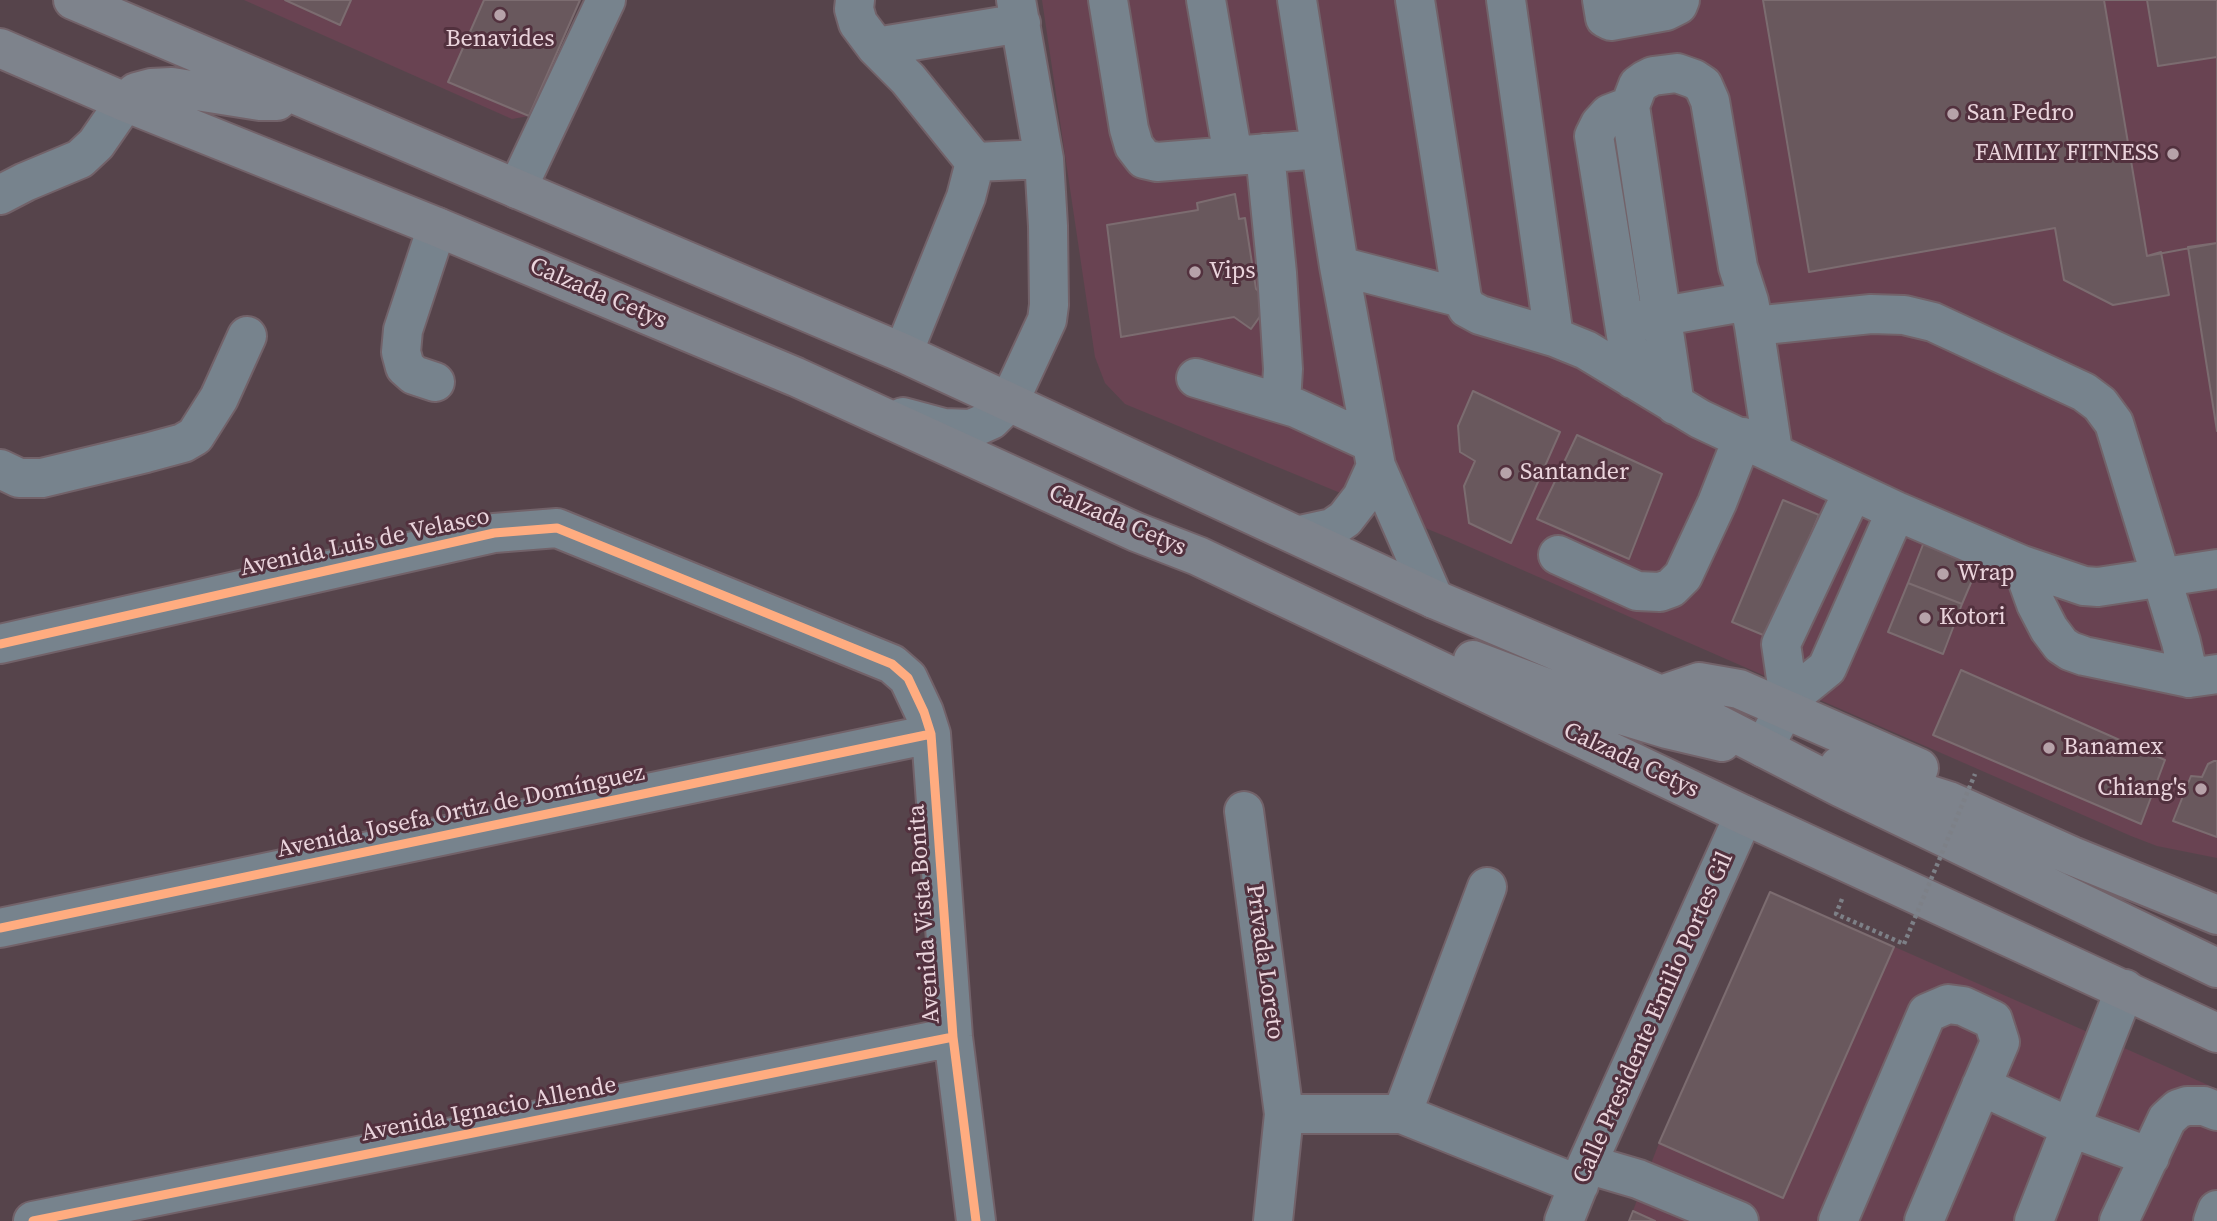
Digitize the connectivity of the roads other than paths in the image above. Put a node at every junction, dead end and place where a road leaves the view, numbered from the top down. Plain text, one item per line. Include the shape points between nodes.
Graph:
1 (606, 0) edge
2 (855, 0) edge
3 (1108, 0) edge
4 (1206, 0) edge
5 (1297, 0) edge
6 (1415, 0) edge
7 (1506, 0) edge
8 (1602, 0) edge
9 (1680, 0) edge
10 (88, 3) edge
11 (1018, 11) edge
12 (876, 47) junction
13 (0, 48) edge
14 (304, 100) junction
15 (125, 102) junction
16 (1320, 149) junction
17 (1249, 154) junction
18 (1044, 159) junction
19 (975, 162) junction
20 (517, 189) junction
21 (0, 195) edge
22 (437, 227) junction
23 (1339, 266) junction
24 (1462, 299) junction
25 (1752, 313) junction
26 (1643, 320) junction
27 (247, 336) dead end
28 (1554, 337) junction
29 (903, 353) junction
30 (796, 377) junction
31 (1196, 378) dead end
32 (1633, 379) junction
33 (435, 382) dead end
34 (1009, 402) junction
35 (1281, 403) junction
36 (1675, 405) junction
37 (1758, 444) junction
38 (1374, 455) junction
39 (0, 469) edge
40 (1853, 491) junction
41 (1896, 511) junction
42 (1300, 535) junction
43 (1559, 555) dead end
44 (1198, 556) junction
45 (2022, 565) junction
46 (2217, 569) edge
47 (2161, 579) junction
48 (1434, 599) junction
49 (0, 644) edge
50 (2203, 676) edge
51 (914, 690) joint
52 (1661, 695) junction
53 (1787, 704) junction
54 (931, 734) junction
55 (1764, 748) junction
56 (1244, 811) dead end
57 (1744, 815) junction
58 (1487, 887) dead end
59 (2217, 897) edge
60 (2217, 915) edge
61 (0, 928) edge
62 (2217, 968) edge
63 (2125, 989) junction
64 (2217, 1033) edge
65 (953, 1037) junction
66 (1981, 1087) junction
67 (2217, 1111) edge
68 (1284, 1114) junction
69 (1402, 1114) junction
70 (2072, 1128) junction
71 (2150, 1157) junction
72 (1583, 1175) junction
73 (2217, 1210) edge
74 (33, 1221) edge
75 (976, 1221) edge
76 (1273, 1221) edge
77 (1564, 1221) edge
78 (1739, 1221) edge
79 (1838, 1221) edge
80 (1924, 1221) edge
81 (2034, 1221) edge
82 (2119, 1221) edge
83 (2213, 1221) edge

1 - 20 street
2 - 12 street via 858,23
3 - 17 street via 1129,129 1138,153 1157,162
4 - 17 street
5 - 16 street
6 - 24 street
7 - 28 street
8 - 9 street via 1605,18 1611,21 1666,11
10 - 14 main road
11 - 12 street
11 - 18 street
12 - 19 street
13 - 15 main road, Calzada Cetys
14 - 15 main road via 260,101 172,87 136,92
14 - 20 main road
15 - 21 street via 80,159
15 - 22 main road, Calzada Cetys
16 - 17 street
16 - 23 street
17 - 35 street via 1277,273
18 - 19 street
18 - 34 street via 1047,320
19 - 29 street via 966,197
20 - 29 main road
22 - 30 main road, Calzada Cetys
22 - 33 street via 403,330 401,352 405,367
23 - 24 street
23 - 38 street
24 - 28 street via 1467,308 1480,314
25 - 26 street
25 - 26 street via 1738,267 1710,101 1703,85 1677,74 1653,76 1638,85 1630,106 1609,114 1594,136
25 - 37 street
25 - 47 street via 1904,315 1933,322 2084,392 2114,423
26 - 28 street
26 - 32 street
26 - 36 street
27 - 39 street via 219,398 195,436 183,443 42,478 19,478
28 - 32 street via 1586,350
29 - 34 main road
30 - 34 street via 944,428 971,429 990,420
30 - 44 main road, Calzada Cetys
31 - 35 street
32 - 36 street
34 - 42 main road
35 - 38 street via 1315,415
36 - 37 street
37 - 40 street
37 - 43 street via 1717,503 1683,576 1671,588 1637,591
38 - 42 street via 1362,497 1345,519 1332,528
38 - 48 street
40 - 41 street
40 - 53 street via 1781,644
41 - 45 street
41 - 53 street via 1827,668
42 - 48 main road
44 - 55 main road via 1252,566 1504,673 1608,711 1723,743
44 - 57 main road, Calzada Cetys
45 - 47 street via 2084,586 2112,587
45 - 50 street via 2035,604 2049,629 2070,651
46 - 47 street
47 - 50 street via 2181,642
48 - 52 main road
49 - 51 street, Avenida Luis de Velasco via 494,533 557,528 876,657 900,670
51 - 54 street, Avenida Vista Bonita
52 - 53 main road via 1699,682
52 - 55 main road
53 - 55 street
53 - 59 main road
54 - 61 street, Avenida Josefa Ortiz de Domínguez
54 - 65 street, Avenida Vista Bonita
55 - 60 main road via 1925,792
55 - 62 main road
56 - 68 street, Privada Loreto
57 - 63 main road, Calzada Cetys
57 - 72 street, Calle Presidente Emilio Portes Gil
58 - 69 street
63 - 64 main road, Calzada Cetys
63 - 70 street
65 - 74 street, Avenida Ignacio Allende
65 - 75 street, Avenida Vista Bonita
66 - 70 street
66 - 79 street via 2000,1042 1993,1020 1948,1004 1927,1013
66 - 80 street
67 - 71 street via 2204,1106 2178,1109 2167,1118
68 - 69 street
68 - 76 street, Privada Loreto
69 - 72 street
70 - 71 street
70 - 81 street
71 - 82 street
72 - 77 street, Calle Presidente Emilio Portes Gil
72 - 78 street via 1638,1179
73 - 83 street

